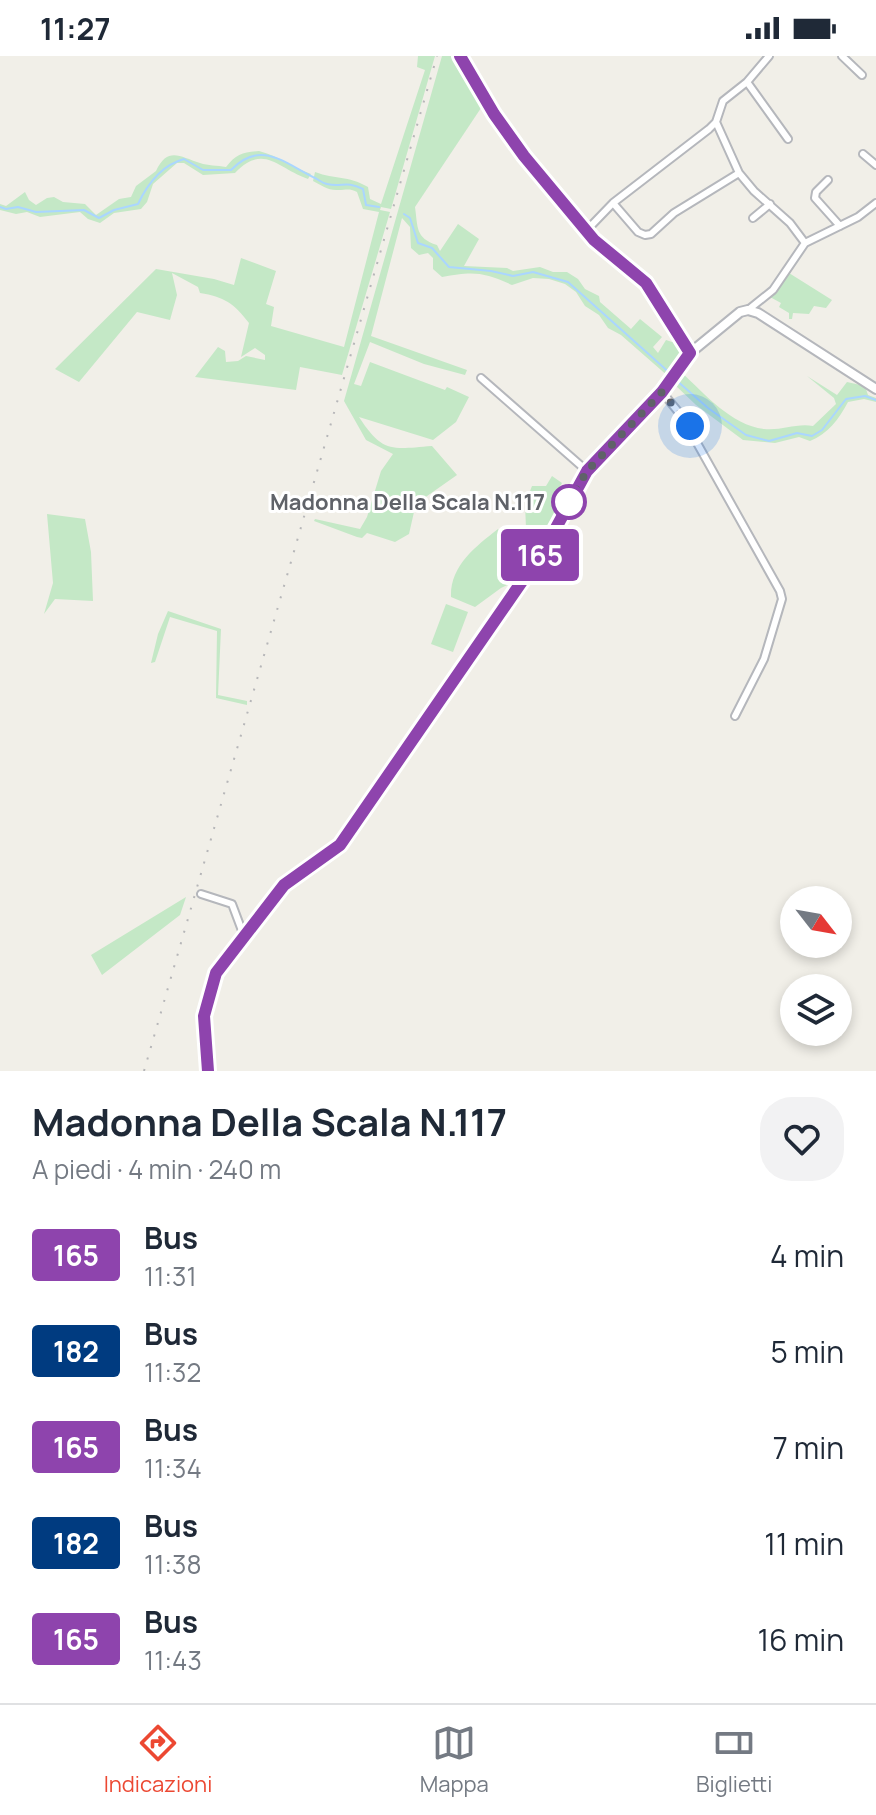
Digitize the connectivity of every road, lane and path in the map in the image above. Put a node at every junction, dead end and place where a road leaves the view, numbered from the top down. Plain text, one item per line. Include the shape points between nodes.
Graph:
1 (460, 56) edge
2 (769, 56) edge
3 (842, 56) edge
4 (862, 75) dead end
5 (747, 82) junction
6 (716, 122) junction
7 (788, 139) dead end
8 (863, 154) dead end
9 (876, 165) edge
10 (739, 173) junction
11 (828, 180) dead end
12 (613, 203) junction
13 (876, 203) edge
14 (770, 204) junction
15 (753, 218) dead end
16 (840, 226) junction
17 (586, 231) junction
18 (805, 243) junction
19 (748, 310) junction
20 (690, 353) junction
21 (481, 378) dead end
22 (876, 389) edge
23 (662, 392) junction
24 (587, 471) junction
25 (735, 716) dead end
26 (201, 894) dead end
27 (244, 936) junction
28 (208, 1071) edge

1 - 17 street via 494,114
2 - 5 street
3 - 4 street
5 - 6 street via 723,101
5 - 7 street
6 - 10 street
6 - 12 street
8 - 9 street
10 - 12 street via 674,213 651,234 638,232
10 - 14 street
11 - 16 street via 815,198
12 - 17 street
13 - 16 street
14 - 15 street
14 - 18 street
16 - 18 street
17 - 20 street via 646,283
18 - 19 street via 773,290
19 - 20 street
19 - 22 street
20 - 23 street
21 - 24 street
23 - 24 street
23 - 25 street via 690,426 782,599 764,659
24 - 27 street via 545,548 340,845 284,885
26 - 27 street via 232,904
27 - 28 street via 216,973 207,1000

